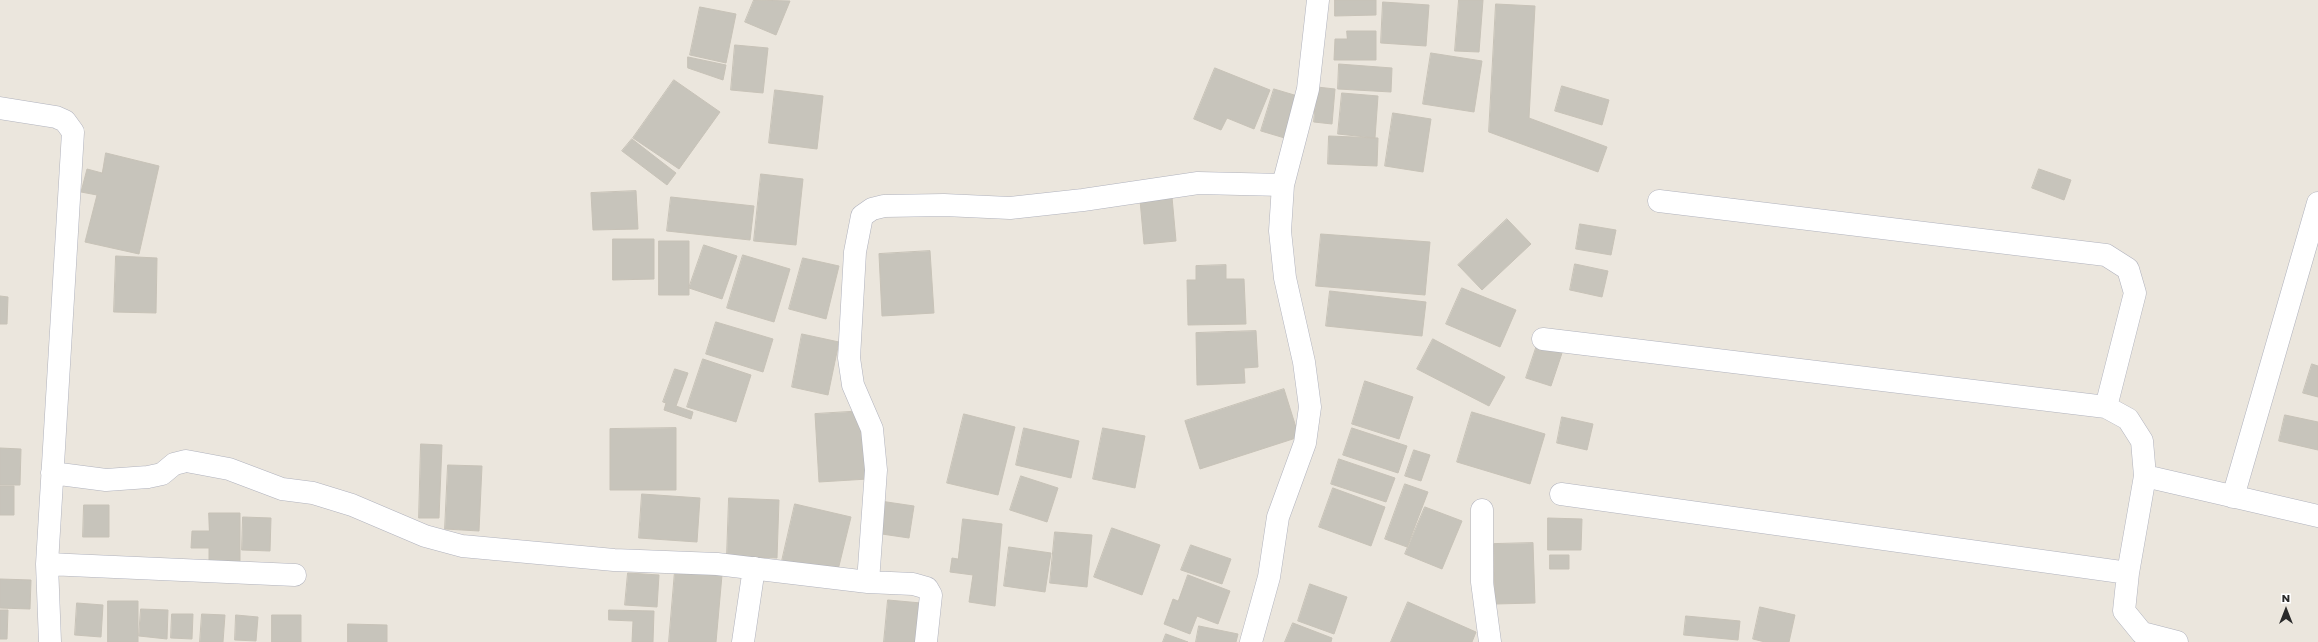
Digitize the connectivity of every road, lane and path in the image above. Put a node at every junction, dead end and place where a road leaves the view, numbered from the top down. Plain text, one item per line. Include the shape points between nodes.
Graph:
1 (1318, 0) edge
2 (0, 108) edge
3 (1283, 185) junction
4 (1659, 201) dead end
5 (2318, 203) edge
6 (1543, 339) dead end
7 (2106, 407) junction
8 (52, 473) junction
9 (2145, 476) junction
10 (1561, 494) dead end
11 (2234, 496) junction
12 (1482, 510) dead end
13 (2318, 516) edge
14 (47, 564) junction
15 (754, 568) junction
16 (2128, 573) junction
17 (295, 575) dead end
18 (868, 582) junction
19 (50, 642) edge
20 (743, 642) edge
21 (926, 642) edge
22 (1251, 642) edge
23 (1490, 642) edge
24 (2176, 642) edge

1 - 3 street via 1308,89
2 - 8 street via 56,116 65,121 72,132
3 - 18 street via 1198,183 1010,208 884,206 872,209 862,216 855,252 849,358 853,384 872,429 876,470
3 - 22 street via 1280,231 1285,278 1304,362 1310,407 1305,443 1278,517 1269,577
4 - 7 street via 2106,255 2128,269 2135,293
5 - 11 street
6 - 7 street
7 - 9 street via 2128,418 2142,441
8 - 14 street
8 - 15 street via 106,480 148,477 162,474 174,464 197,462 229,469 282,489 313,493 339,501 425,536 462,546 614,560
9 - 11 street
9 - 16 street
10 - 16 street
11 - 13 street
12 - 23 street via 1482,582
14 - 17 street
14 - 19 street
15 - 18 street
15 - 20 street
16 - 24 street via 2124,611 2142,633
18 - 21 street via 912,584 927,588 931,595

